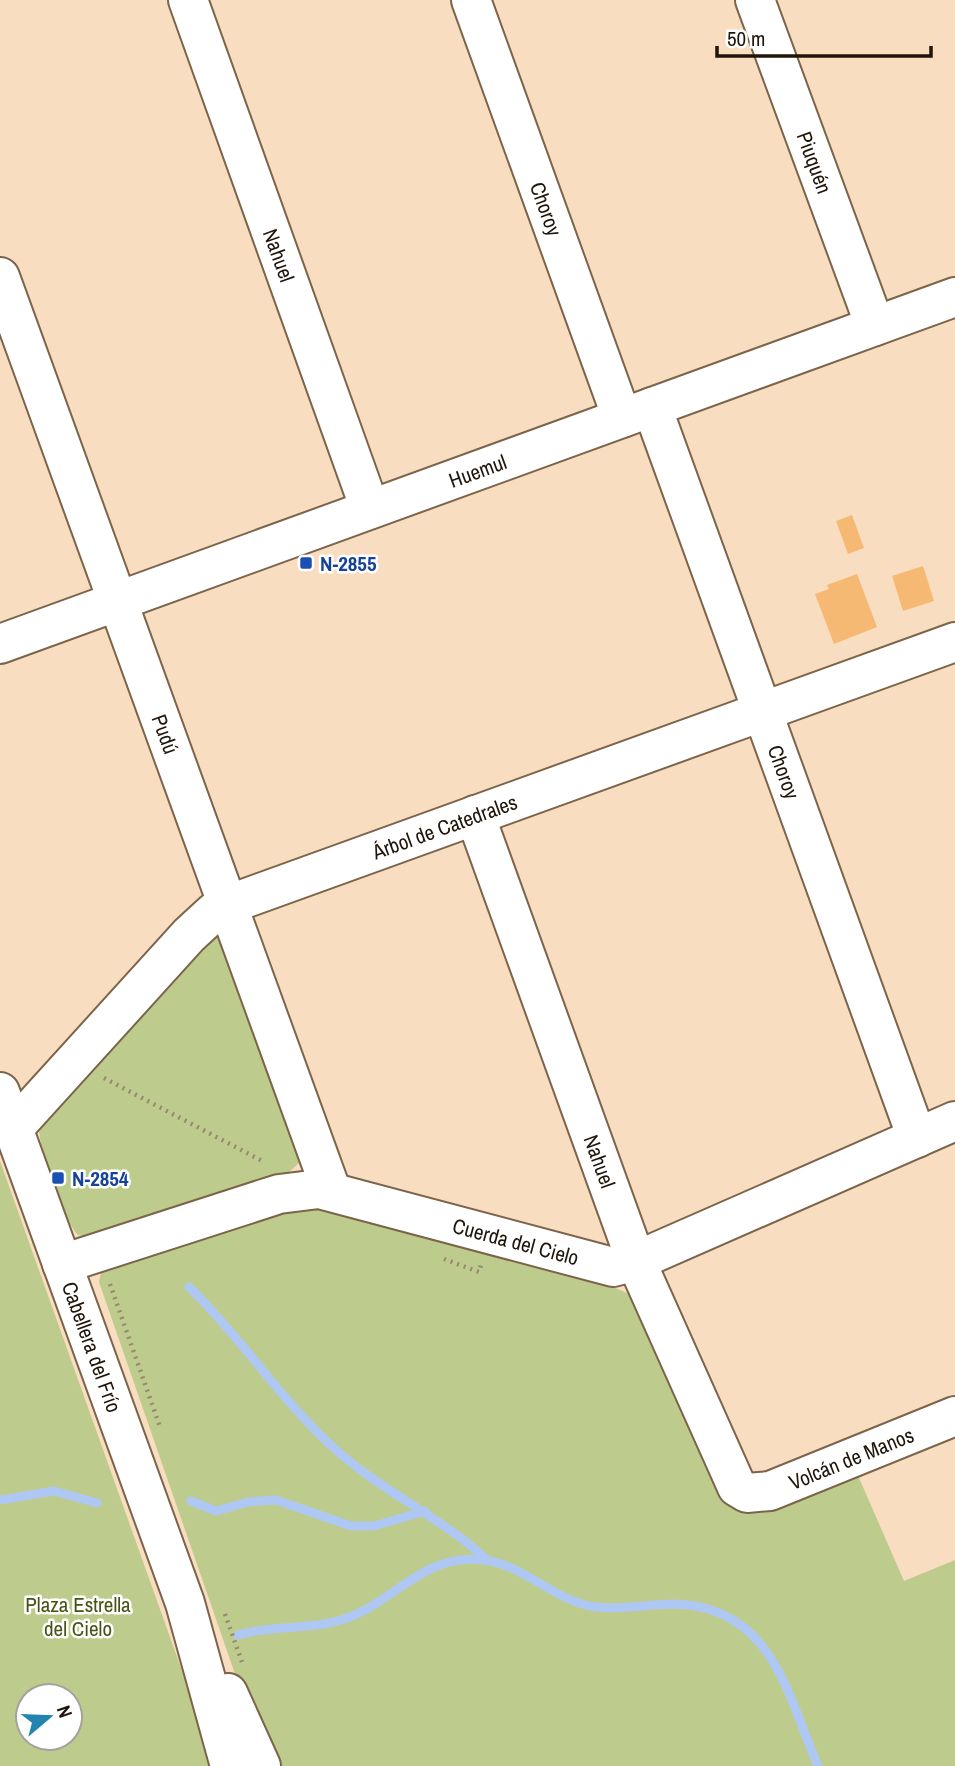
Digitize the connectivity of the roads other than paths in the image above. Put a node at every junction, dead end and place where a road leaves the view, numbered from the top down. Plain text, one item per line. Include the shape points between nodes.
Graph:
1 (188, 0) edge
2 (471, 0) edge
3 (755, 0) edge
4 (0, 277) edge
5 (955, 297) edge
6 (875, 326) junction
7 (637, 412) junction
8 (370, 509) junction
9 (117, 601) junction
10 (955, 642) edge
11 (0, 644) edge
12 (763, 712) junction
13 (475, 815) junction
14 (227, 905) junction
15 (0, 1092) edge
16 (955, 1121) edge
17 (13, 1129) junction
18 (917, 1138) junction
19 (331, 1190) junction
20 (636, 1261) junction
21 (62, 1264) junction
22 (955, 1416) edge
23 (747, 1493) joint
24 (185, 1603) junction
25 (230, 1766) edge
26 (261, 1766) edge

1 - 8 street, Nahuel
2 - 7 street, Choroy
3 - 6 street, Piuquén
4 - 9 street, Pudú
5 - 6 street, Huemul
6 - 7 street, Huemul
7 - 8 street, Huemul
7 - 12 street, Choroy
8 - 9 street, Huemul
9 - 11 street, Huemul
9 - 14 street, Pudú
10 - 12 street, Árbol de Catedrales
12 - 13 street, Árbol de Catedrales
12 - 18 street, Choroy
13 - 14 street, Árbol de Catedrales
13 - 20 street, Nahuel
14 - 17 street, Árbol de Catedrales via 189,935
14 - 19 street, Pudú
15 - 17 street, Cabellera del Frío
16 - 18 street, Cuerda del Cielo
17 - 21 street, Cabellera del Frío
18 - 20 street, Cuerda del Cielo
19 - 20 street, Cuerda del Cielo via 602,1266
19 - 21 street, Cuerda del Cielo via 279,1194
20 - 23 street, Nahuel via 730,1477
21 - 24 street, Cabellera del Frío
22 - 23 street, Volcán de Manos via 770,1491
24 - 25 street, Cabellera del Frío
24 - 26 street, Cabellera del Frío

